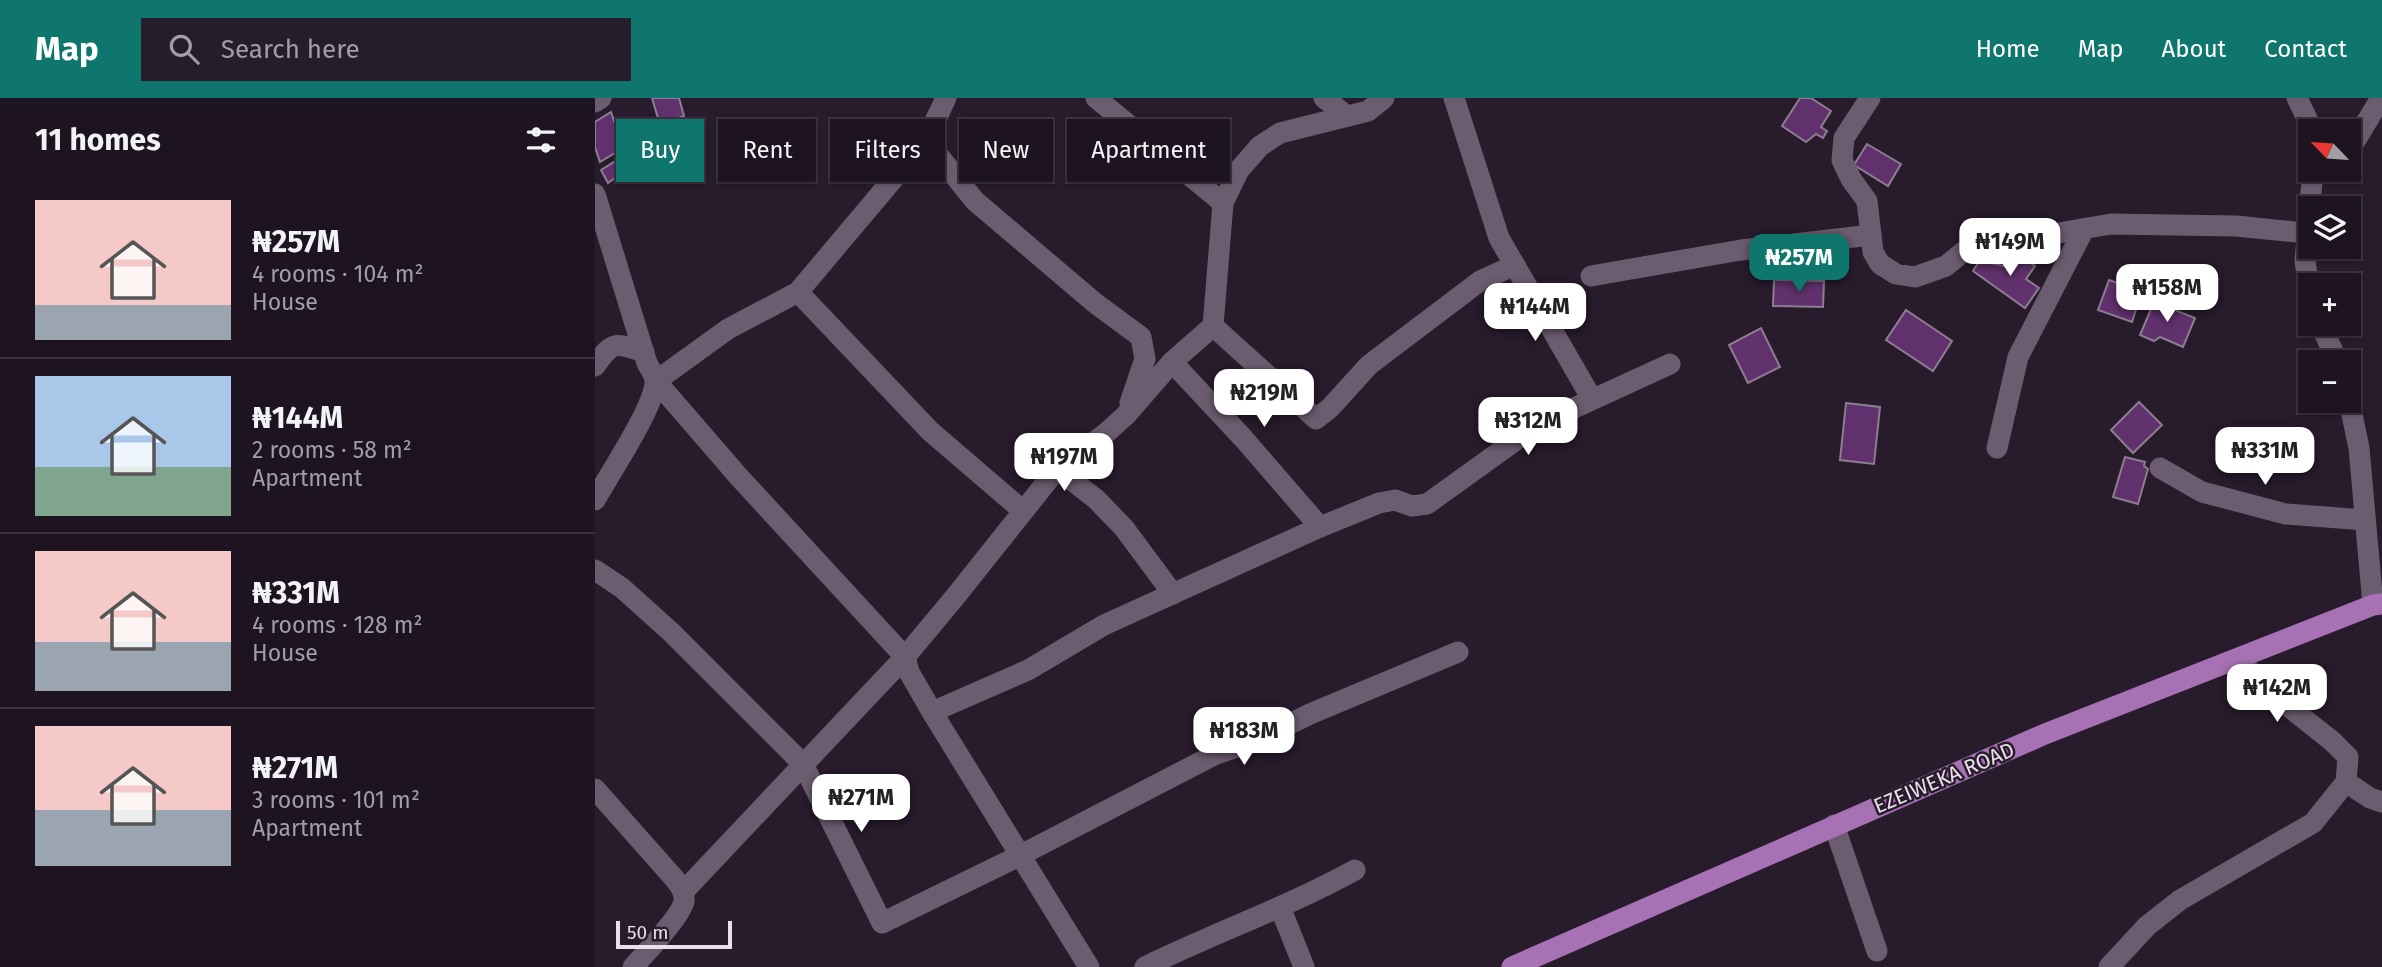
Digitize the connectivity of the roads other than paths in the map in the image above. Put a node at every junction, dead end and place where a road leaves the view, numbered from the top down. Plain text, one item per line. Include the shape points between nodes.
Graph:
1 (601, 98) edge
2 (946, 98) edge
3 (1096, 98) edge
4 (1324, 98) edge
5 (1384, 98) edge
6 (1454, 98) edge
7 (1870, 98) edge
8 (2297, 98) edge
9 (2381, 98) edge
10 (595, 102) edge
11 (1347, 116) junction
12 (936, 119) edge
13 (2307, 119) edge
14 (2361, 131) edge
15 (945, 163) edge
16 (890, 182) edge
17 (595, 194) edge
18 (1223, 203) junction
19 (2084, 229) junction
20 (2298, 232) edge
21 (1871, 235) junction
22 (1515, 265) junction
23 (1591, 276) dead end
24 (798, 292) junction
25 (1213, 326) junction
26 (644, 352) junction
27 (1172, 362) junction
28 (1670, 364) dead end
29 (595, 366) edge
30 (656, 381) junction
31 (1592, 399) junction
32 (2352, 413) edge
33 (1126, 415) junction
34 (1997, 448) dead end
35 (2160, 468) dead end
36 (1057, 469) junction
37 (595, 500) edge
38 (1022, 510) junction
39 (2365, 520) junction
40 (1320, 527) junction
41 (595, 570) edge
42 (1173, 594) junction
43 (2378, 604) edge
44 (1458, 652) dead end
45 (905, 657) junction
46 (2241, 657) junction
47 (932, 712) junction
48 (803, 764) junction
49 (2346, 782) junction
50 (595, 789) edge
51 (2382, 802) edge
52 (1834, 825) junction
53 (1019, 856) junction
54 (1355, 870) dead end
55 (683, 892) junction
56 (1280, 907) junction
57 (1877, 951) dead end
58 (633, 967) edge
59 (1089, 967) edge
60 (1145, 967) edge
61 (1304, 967) edge
62 (1511, 967) edge
63 (2109, 967) edge

1 - 10 street
2 - 12 street
3 - 18 street
4 - 11 street
5 - 11 street via 1368,111
6 - 22 street via 1499,239
7 - 21 street via 1844,138 1842,160 1867,201
8 - 13 street
9 - 14 street
11 - 18 street via 1280,133 1260,146 1239,170
15 - 33 street via 975,201 1141,337 1145,359
16 - 24 street
17 - 26 street
18 - 25 street
19 - 20 street via 2144,223
19 - 21 street via 1983,246 1915,277 1896,274 1880,264
19 - 34 street via 2018,357
21 - 23 street via 1741,250
22 - 25 street via 1480,281 1369,365 1316,419
22 - 31 street
24 - 30 street via 728,329
24 - 38 street via 930,431
25 - 27 street
26 - 29 street via 612,345
26 - 30 street
27 - 33 street
27 - 40 street
28 - 31 street
30 - 37 street via 642,418
30 - 45 street
31 - 40 street via 1523,435 1427,504 1380,503
32 - 39 street
33 - 36 street
35 - 39 street via 2202,492 2286,514
36 - 38 street
36 - 42 street via 1124,528
38 - 45 street
39 - 43 street
40 - 42 street
41 - 48 street via 671,632
42 - 47 street via 1104,625 1028,670
43 - 46 main road, EZEIWEKA ROAD
44 - 53 street via 1216,754
45 - 47 street
45 - 48 street
46 - 49 street via 2255,680 2348,757
46 - 52 main road, EZEIWEKA ROAD via 2045,734
47 - 53 street
48 - 53 street via 882,923
48 - 55 street
49 - 51 street
49 - 63 street via 2313,823 2180,900 2147,926
50 - 55 street
52 - 57 street
52 - 62 main road, EZEIWEKA ROAD
53 - 59 street
54 - 56 street
55 - 58 street via 684,904 677,915
56 - 60 street
56 - 61 street

